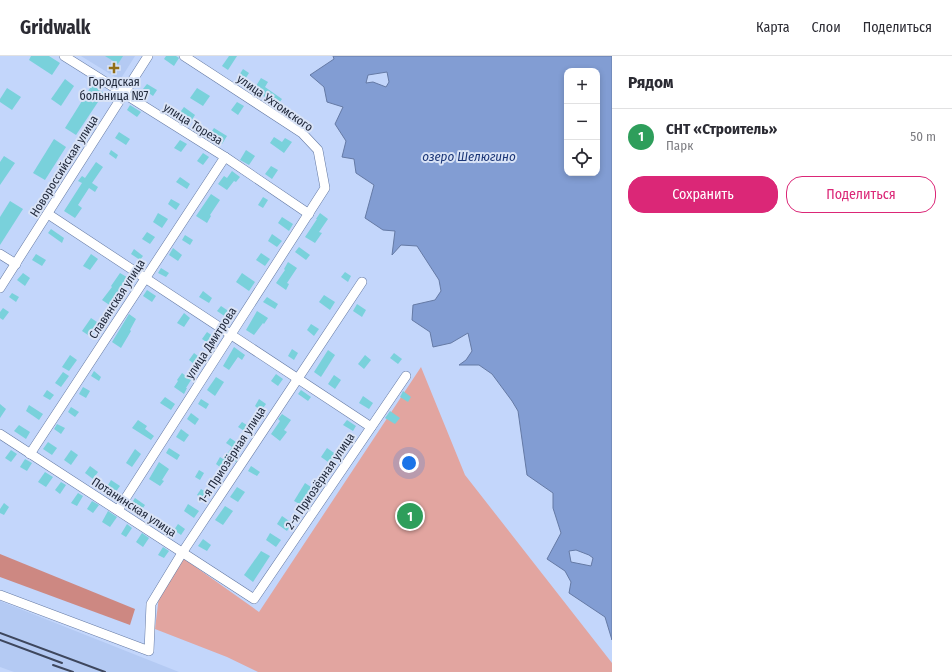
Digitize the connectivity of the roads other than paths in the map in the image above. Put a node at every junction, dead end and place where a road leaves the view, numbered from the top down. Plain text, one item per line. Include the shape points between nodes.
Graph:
1 (64, 56) edge
2 (148, 56) edge
3 (184, 56) edge
4 (124, 94) junction
5 (225, 157) junction
6 (325, 188) joint
7 (48, 214) junction
8 (309, 214) junction
9 (0, 254) edge
10 (16, 264) junction
11 (145, 278) junction
12 (362, 282) dead end
13 (0, 288) edge
14 (231, 334) junction
15 (406, 376) dead end
16 (298, 378) junction
17 (371, 427) junction
18 (0, 434) edge
19 (30, 454) junction
20 (118, 510) junction
21 (182, 553) junction
22 (0, 595) edge
23 (254, 599) joint

1 - 4 street, улица Тореза
2 - 4 street, Новороссийская улица
3 - 6 street, улица Ухтомского via 302,133 318,150
4 - 5 street, улица Тореза
4 - 7 street, Новороссийская улица
5 - 8 street, улица Тореза
5 - 11 street, Славянская улица
6 - 8 street, улица Дмитрова
7 - 10 street, Новороссийская улица
7 - 11 street
8 - 14 street, улица Дмитрова
9 - 10 street
10 - 13 street, Новороссийская улица
11 - 14 street
11 - 19 street, Славянская улица
12 - 16 street, 1-я Приозёрная улица
14 - 16 street
14 - 20 street, улица Дмитрова
15 - 17 street, 2-я Приозёрная улица
16 - 17 street
16 - 21 street, 1-я Приозёрная улица
17 - 23 street, 2-я Приозёрная улица
18 - 19 street, Потанинская улица
19 - 20 street, Потанинская улица
20 - 21 street, Потанинская улица
21 - 22 street, 1-я Приозёрная улица via 152,604 149,651
21 - 23 street, Потанинская улица

